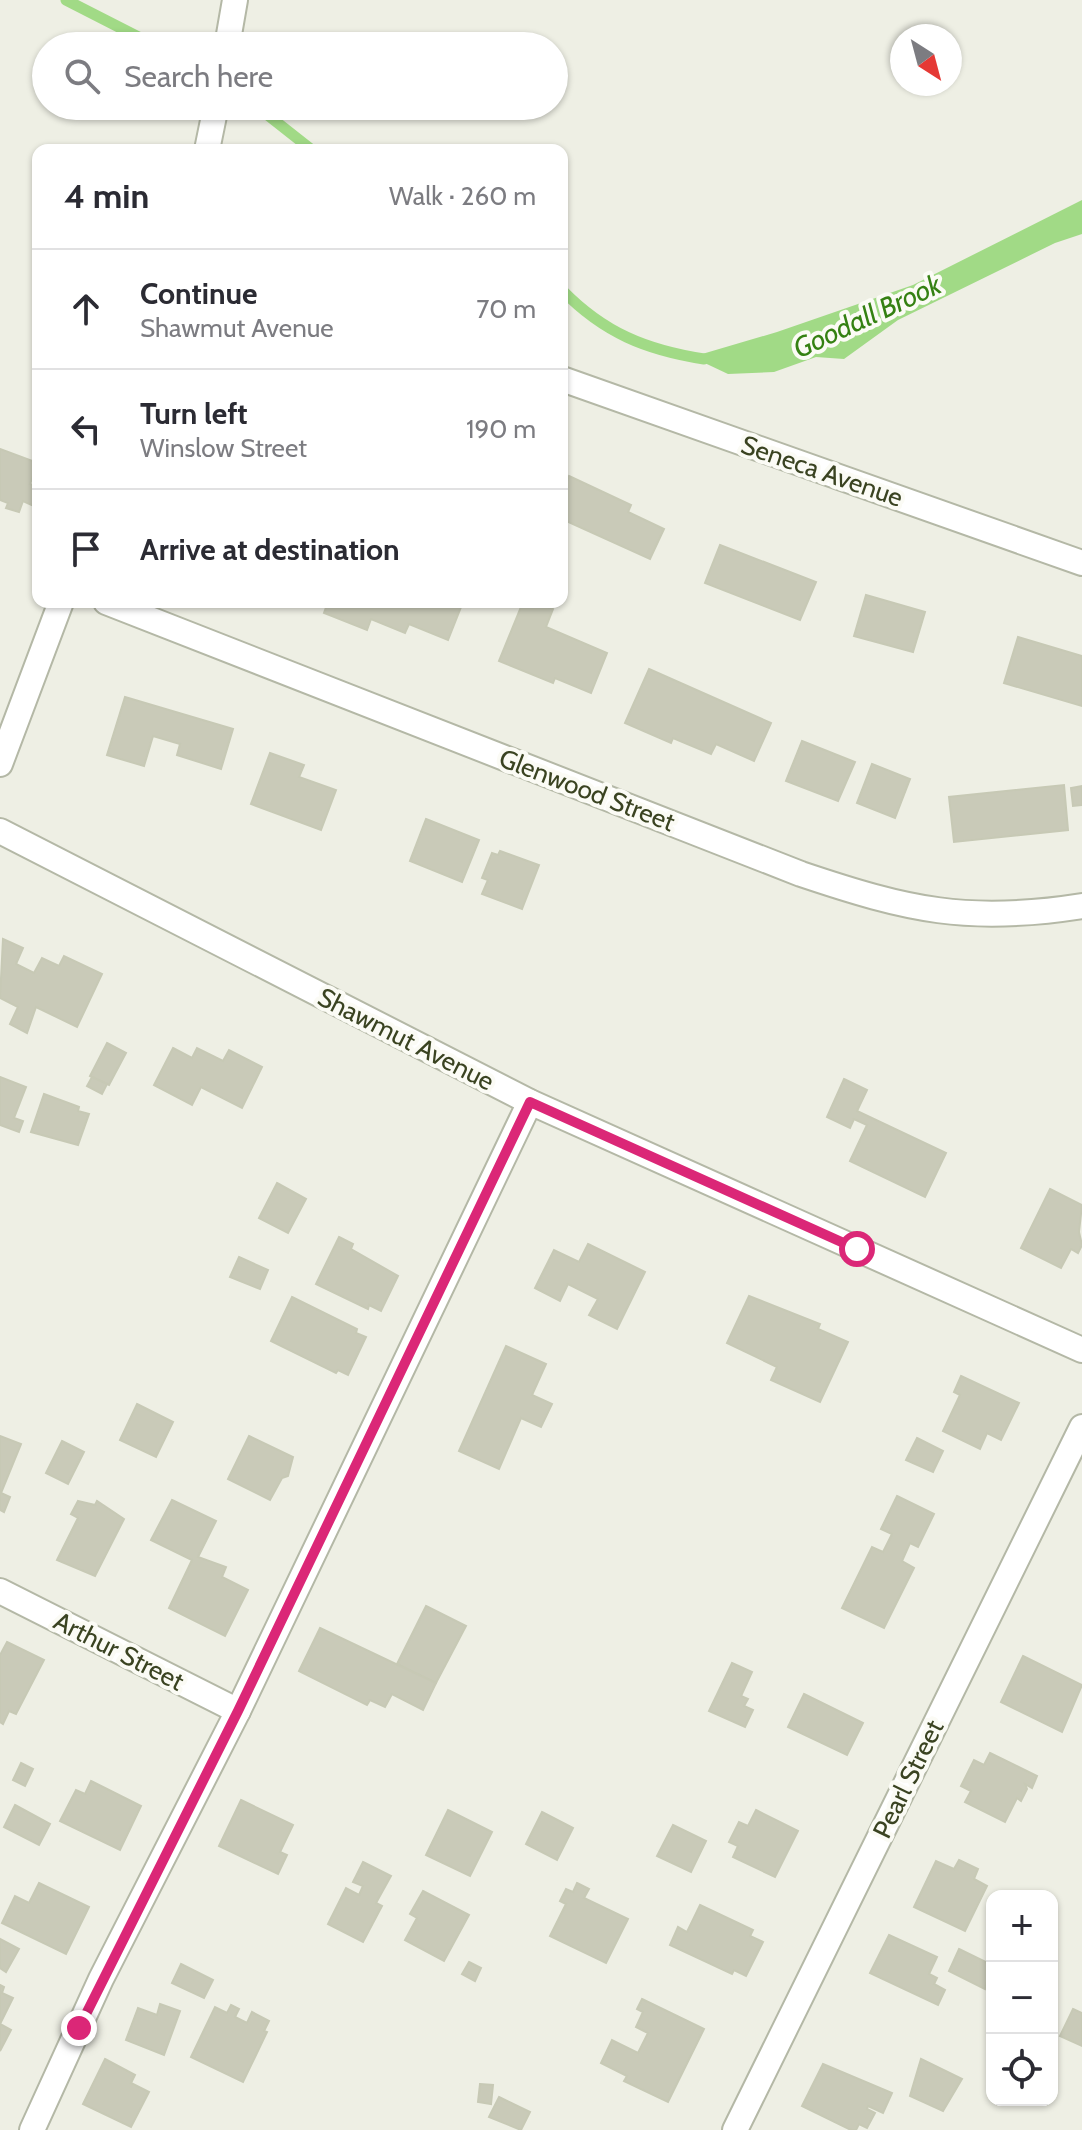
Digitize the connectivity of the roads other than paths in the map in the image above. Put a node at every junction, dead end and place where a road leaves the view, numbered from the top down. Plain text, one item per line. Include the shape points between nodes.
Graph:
1 (235, 0) edge
2 (229, 32) edge
3 (213, 120) edge
4 (208, 144) edge
5 (568, 381) edge
6 (1082, 563) edge
7 (59, 608) edge
8 (121, 608) edge
9 (2, 750) edge
10 (0, 831) edge
11 (1082, 906) edge
12 (530, 1102) junction
13 (1082, 1350) edge
14 (1082, 1427) edge
15 (0, 1591) edge
16 (238, 1711) junction
17 (32, 2130) edge
18 (735, 2130) edge

1 - 2 street
3 - 4 street
5 - 6 street, Seneca Avenue
7 - 9 street
8 - 11 street, Glenwood Street via 801,874 885,902 966,915
10 - 12 street, Shawmut Avenue
12 - 13 street, Shawmut Avenue
12 - 16 street
14 - 18 street, Pearl Street
15 - 16 street, Arthur Street
16 - 17 street via 101,1979

